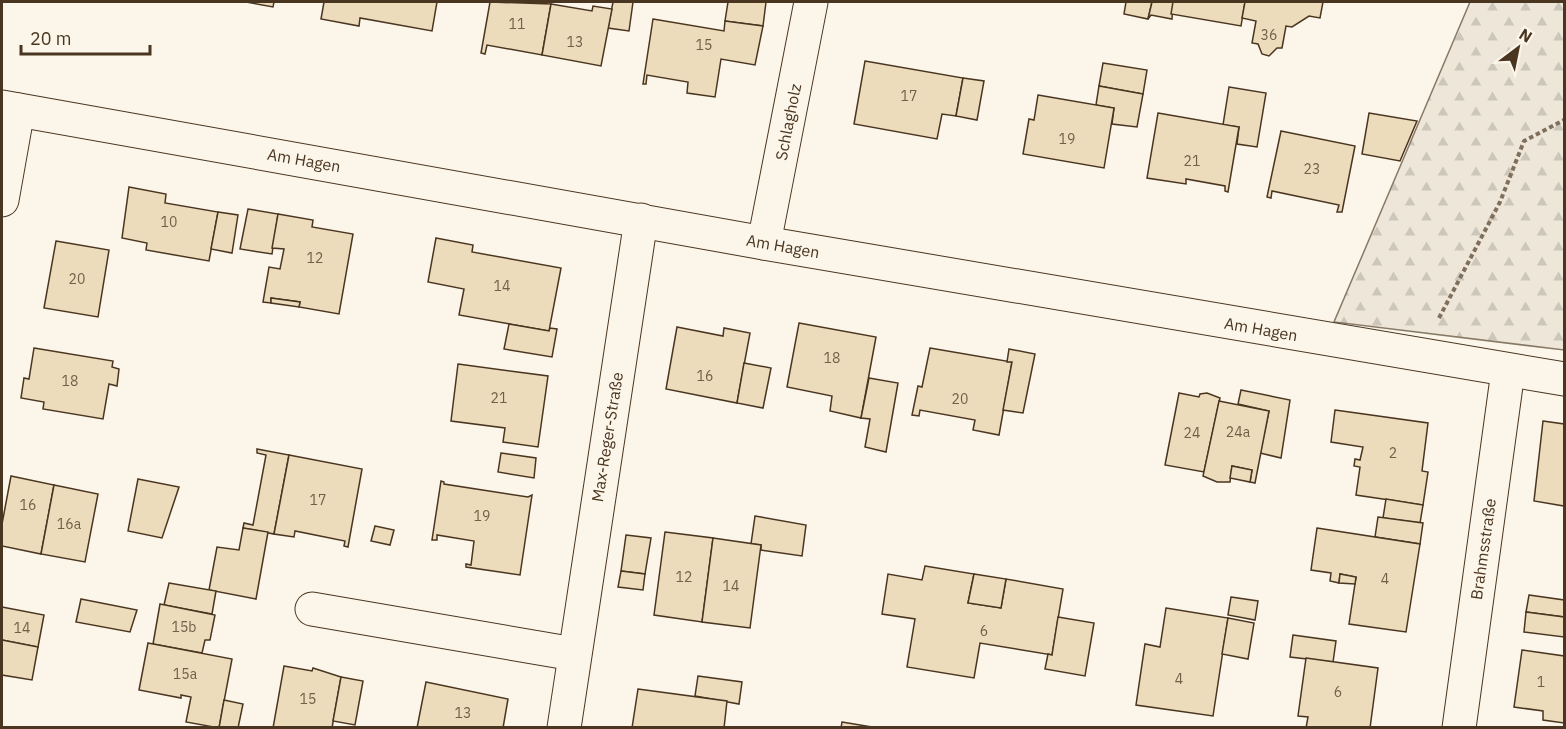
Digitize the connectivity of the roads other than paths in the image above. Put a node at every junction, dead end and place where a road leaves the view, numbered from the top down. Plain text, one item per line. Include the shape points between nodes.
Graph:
1 (811, 2) edge
2 (10, 108) edge
3 (2, 200) edge
4 (641, 220) junction
5 (764, 243) junction
6 (1508, 371) junction
7 (1564, 379) edge
8 (312, 609) dead end
9 (574, 654) junction
10 (564, 728) edge
11 (1459, 728) edge

1 - 5 street, Schlagholz
2 - 3 street
2 - 4 street, Am Hagen
4 - 5 street, Am Hagen
4 - 9 street, Max-Reger-Straße
5 - 6 street, Am Hagen
6 - 7 street, Am Hagen
6 - 11 street, Brahmsstraße
8 - 9 street
9 - 10 street, Max-Reger-Straße

